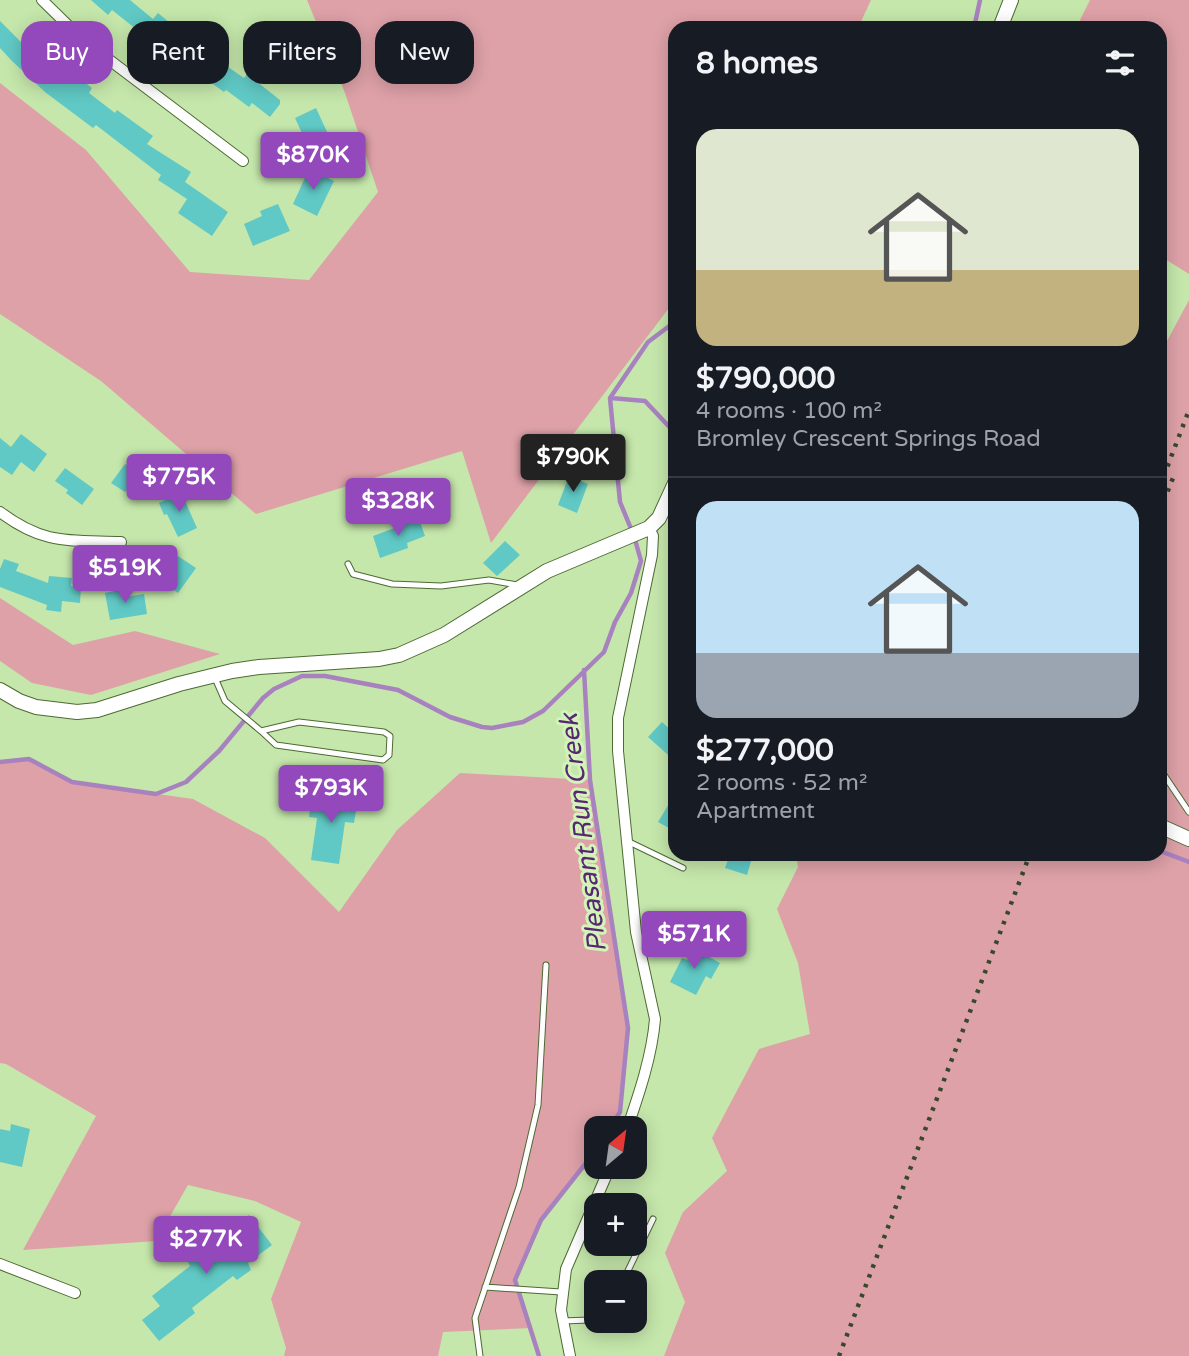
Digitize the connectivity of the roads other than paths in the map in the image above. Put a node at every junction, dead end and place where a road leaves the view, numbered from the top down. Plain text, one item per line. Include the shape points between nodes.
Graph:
1 (42, 0) edge
2 (1011, 0) edge
3 (1003, 21) edge
4 (243, 161) dead end
5 (668, 505) edge
6 (0, 512) edge
7 (646, 531) junction
8 (121, 542) dead end
9 (348, 564) dead end
10 (520, 585) junction
11 (214, 675) junction
12 (0, 690) edge
13 (258, 729) junction
14 (1167, 779) edge
15 (1189, 812) edge
16 (1167, 829) edge
17 (1189, 839) edge
18 (627, 841) junction
19 (668, 861) edge
20 (668, 861) edge
21 (683, 868) dead end
22 (546, 965) dead end
23 (631, 1116) edge
24 (604, 1180) edge
25 (653, 1219) dead end
26 (0, 1264) edge
27 (628, 1270) edge
28 (485, 1287) junction
29 (561, 1292) junction
30 (75, 1293) dead end
31 (584, 1320) edge
32 (563, 1321) junction
33 (480, 1356) edge
34 (570, 1356) edge

1 - 4 street via 83,40
2 - 3 street
5 - 7 street
6 - 8 street via 19,526 56,540
7 - 10 street
7 - 18 street via 653,536 652,555 618,718
9 - 10 lane via 353,574 391,584 441,586 489,580
10 - 11 street via 444,635 399,655
11 - 12 street via 117,705 77,712 36,707
11 - 13 lane via 225,701
13 - 13 lane via 299,722 384,732 390,736 389,755 383,760 276,745
14 - 15 lane
16 - 17 street
18 - 19 lane
18 - 23 street via 636,932 655,1019
20 - 21 lane
22 - 28 lane via 538,1105 519,1187
24 - 29 street via 572,1251
25 - 27 lane
26 - 30 street
28 - 29 lane
28 - 33 lane via 475,1318
29 - 32 street
31 - 32 lane
32 - 34 street

